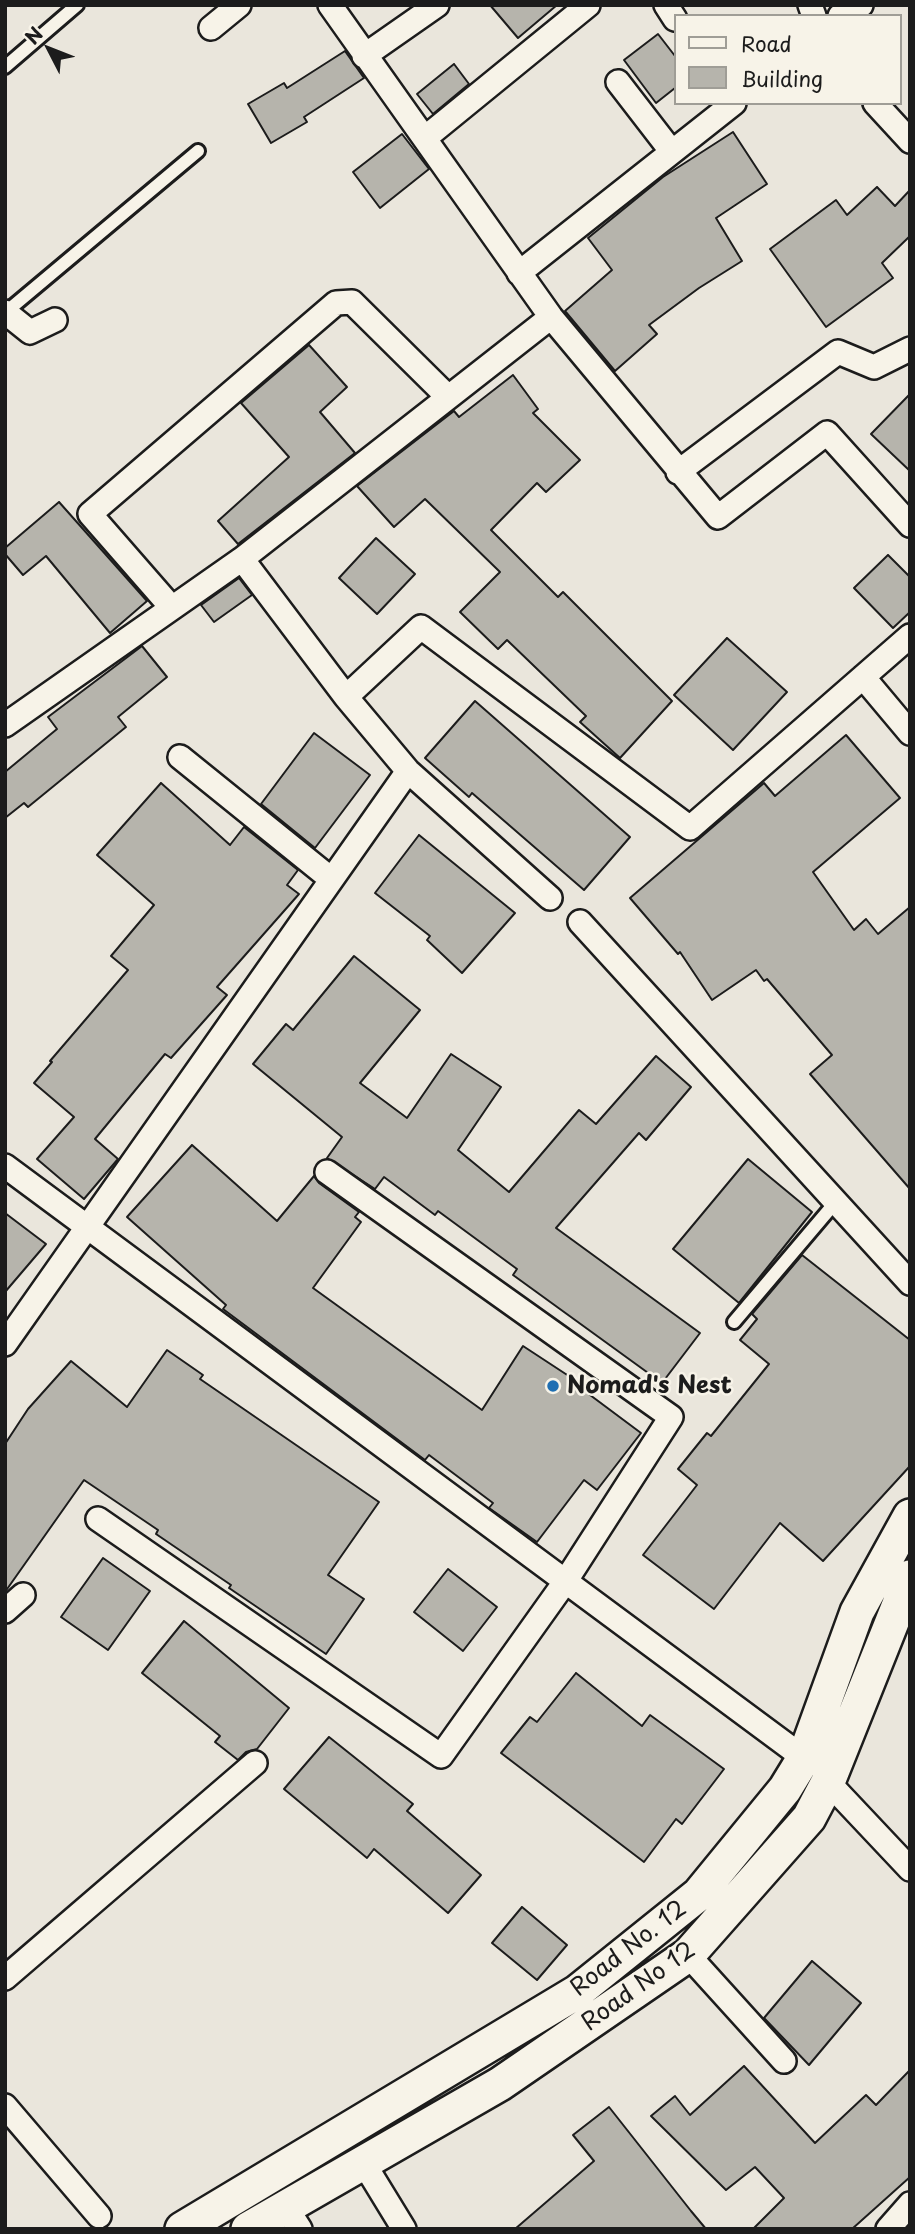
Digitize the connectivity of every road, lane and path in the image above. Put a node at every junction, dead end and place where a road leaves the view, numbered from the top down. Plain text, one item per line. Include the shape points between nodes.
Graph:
1 (77, 5) edge
2 (239, 5) edge
3 (330, 5) edge
4 (437, 5) edge
5 (588, 5) edge
6 (861, 5) edge
7 (844, 14) edge
8 (211, 28) dead end
9 (364, 55) junction
10 (5, 67) edge
11 (618, 82) dead end
12 (731, 105) edge
13 (877, 105) edge
14 (425, 138) junction
15 (910, 141) edge
16 (198, 150) dead end
17 (672, 152) junction
18 (519, 273) junction
19 (6, 312) edge
20 (551, 317) junction
21 (55, 320) dead end
22 (910, 349) edge
23 (448, 397) junction
24 (678, 472) junction
25 (910, 525) edge
26 (243, 559) junction
27 (172, 608) junction
28 (910, 636) edge
29 (863, 677) junction
30 (346, 697) junction
31 (5, 726) edge
32 (910, 733) edge
33 (180, 757) dead end
34 (408, 771) junction
35 (331, 880) junction
36 (550, 898) dead end
37 (579, 922) dead end
38 (5, 1166) edge
39 (327, 1172) dead end
40 (834, 1204) junction
41 (87, 1227) junction
42 (906, 1270) edge
43 (734, 1322) dead end
44 (5, 1343) edge
45 (910, 1516) edge
46 (98, 1519) dead end
47 (910, 1577) edge
48 (565, 1581) junction
49 (23, 1595) dead end
50 (5, 1611) edge
51 (804, 1758) junction
52 (255, 1763) dead end
53 (828, 1782) junction
54 (910, 1868) edge
55 (688, 1955) junction
56 (5, 1978) edge
57 (784, 2061) dead end
58 (5, 2106) edge
59 (363, 2162) junction
60 (99, 2216) dead end
61 (293, 2218) edge
62 (182, 2229) edge
63 (248, 2229) edge
64 (404, 2229) edge

1 - 10 lane
2 - 8 street
3 - 9 street
4 - 9 street
5 - 14 street
6 - 7 street
9 - 14 street
11 - 17 street
12 - 17 street
13 - 15 street
14 - 18 street
16 - 19 lane
17 - 18 street
18 - 20 street
19 - 21 street via 30,332
20 - 23 street
20 - 24 street
22 - 24 street via 874,367 838,352
23 - 26 street
23 - 27 street via 352,302 336,303 90,514
24 - 25 street via 718,517 827,433
26 - 27 street
26 - 30 street
27 - 31 street
28 - 29 street
29 - 30 street via 690,828 421,627
29 - 32 street
30 - 34 street
33 - 35 street
34 - 35 street
34 - 36 street
35 - 41 street
37 - 40 street
38 - 41 street
39 - 48 street via 671,1417
40 - 42 street
40 - 43 lane
41 - 44 street
41 - 48 street
45 - 51 main road, Road No. 12 via 857,1612
46 - 48 street via 441,1756
47 - 53 main road, Road No 12
48 - 51 street
49 - 50 street
51 - 62 main road, Road No. 12 via 785,1789 699,1894 577,1992
52 - 56 street
53 - 54 street
53 - 55 main road, Road No 12 via 809,1818
55 - 57 street
55 - 59 main road, Road No 12 via 500,2084
58 - 60 street
59 - 61 main road, Road No 12
59 - 64 street
61 - 63 main road, Road No 12

